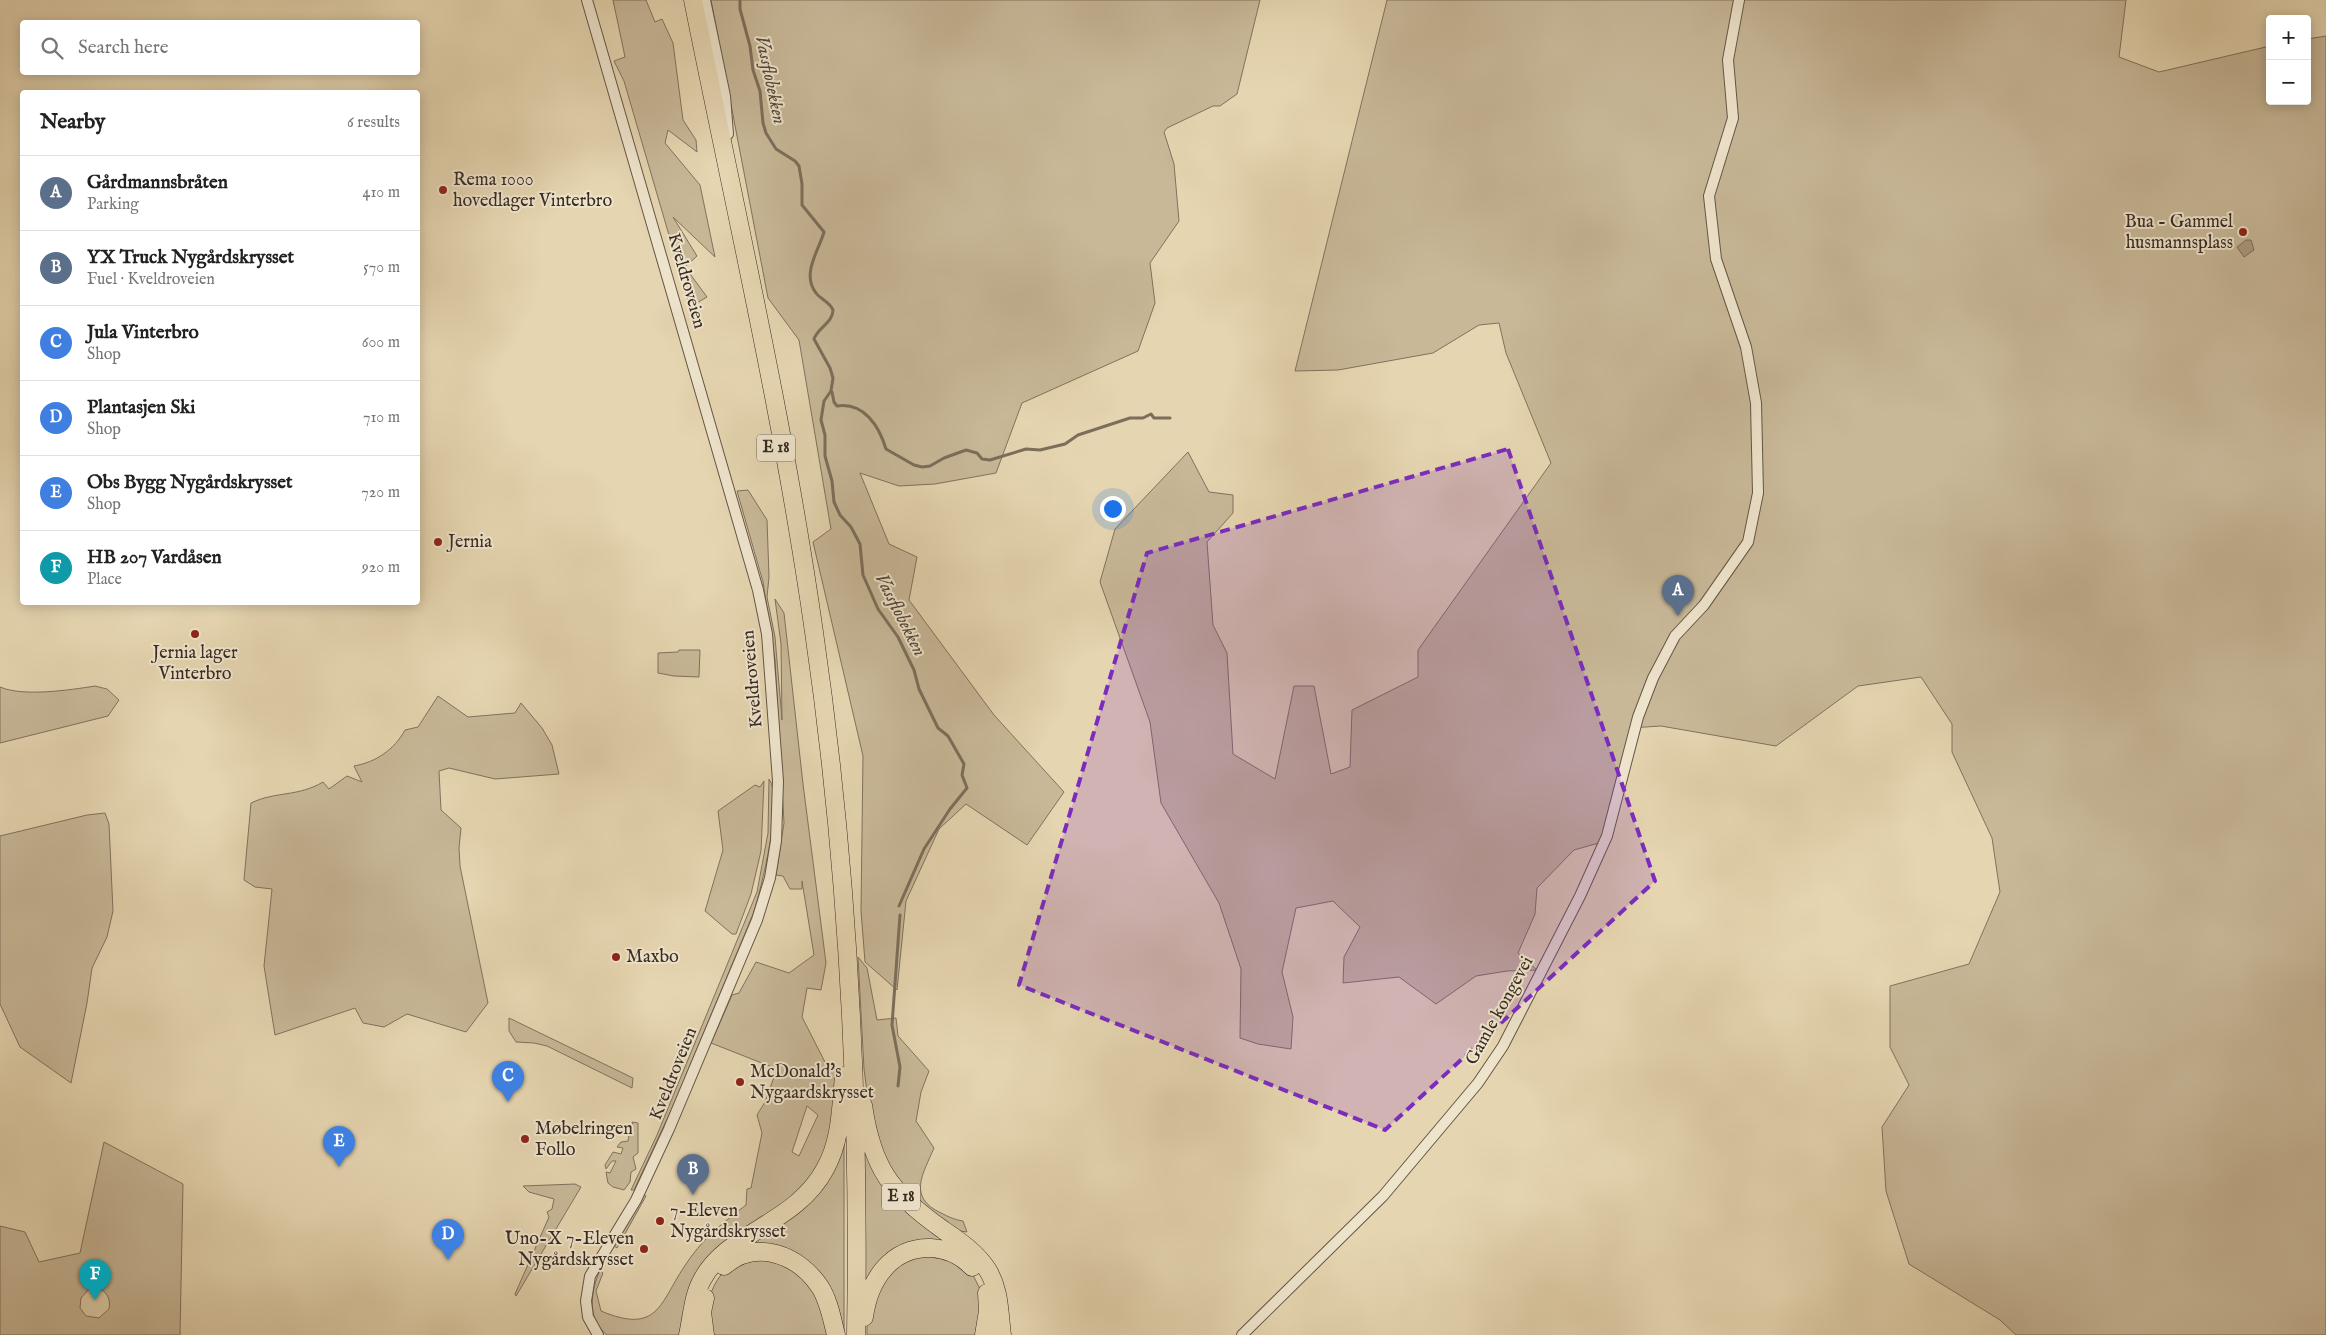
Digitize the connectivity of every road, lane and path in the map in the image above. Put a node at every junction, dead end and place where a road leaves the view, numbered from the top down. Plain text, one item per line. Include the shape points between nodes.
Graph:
1 (587, 0) edge
2 (686, 0) edge
3 (693, 0) edge
4 (705, 0) edge
5 (1739, 0) edge
6 (727, 172) junction
7 (851, 1026) junction
8 (846, 1053) junction
9 (598, 1335) edge
10 (688, 1335) edge
11 (705, 1335) edge
12 (836, 1335) edge
13 (850, 1335) edge
14 (856, 1335) edge
15 (861, 1335) edge
16 (984, 1335) edge
17 (1002, 1335) edge
18 (1242, 1335) edge

1 - 9 street, Kveldroveien via 758,590 767,634 778,796 773,862 757,920 645,1182 590,1276 588,1317
2 - 8 highway, E 18 via 778,460 807,630 832,833
3 - 6 highway, E 18
4 - 6 street via 724,96 730,156
5 - 18 street, Gamle kongevei via 1728,60 1732,118 1709,196 1716,259 1746,348 1756,402 1758,492 1748,542 1704,605 1675,636 1653,678 1638,717 1607,836 1503,1046 1466,1097 1383,1196
6 - 7 highway, E 18 via 774,400 814,628 840,844
7 - 14 highway, E 18 via 857,1205
7 - 17 highway, E 18 via 865,1118 879,1167 905,1201 967,1247 987,1268 997,1293
8 - 10 highway, E 18 via 840,1124 826,1169 800,1202 711,1266 696,1294
8 - 13 highway, E 18
11 - 12 highway via 702,1312 705,1295 715,1277 731,1260 765,1251 793,1260 808,1272 830,1309
15 - 16 highway via 870,1291 884,1268 907,1251 923,1248 954,1252 978,1272 988,1295

